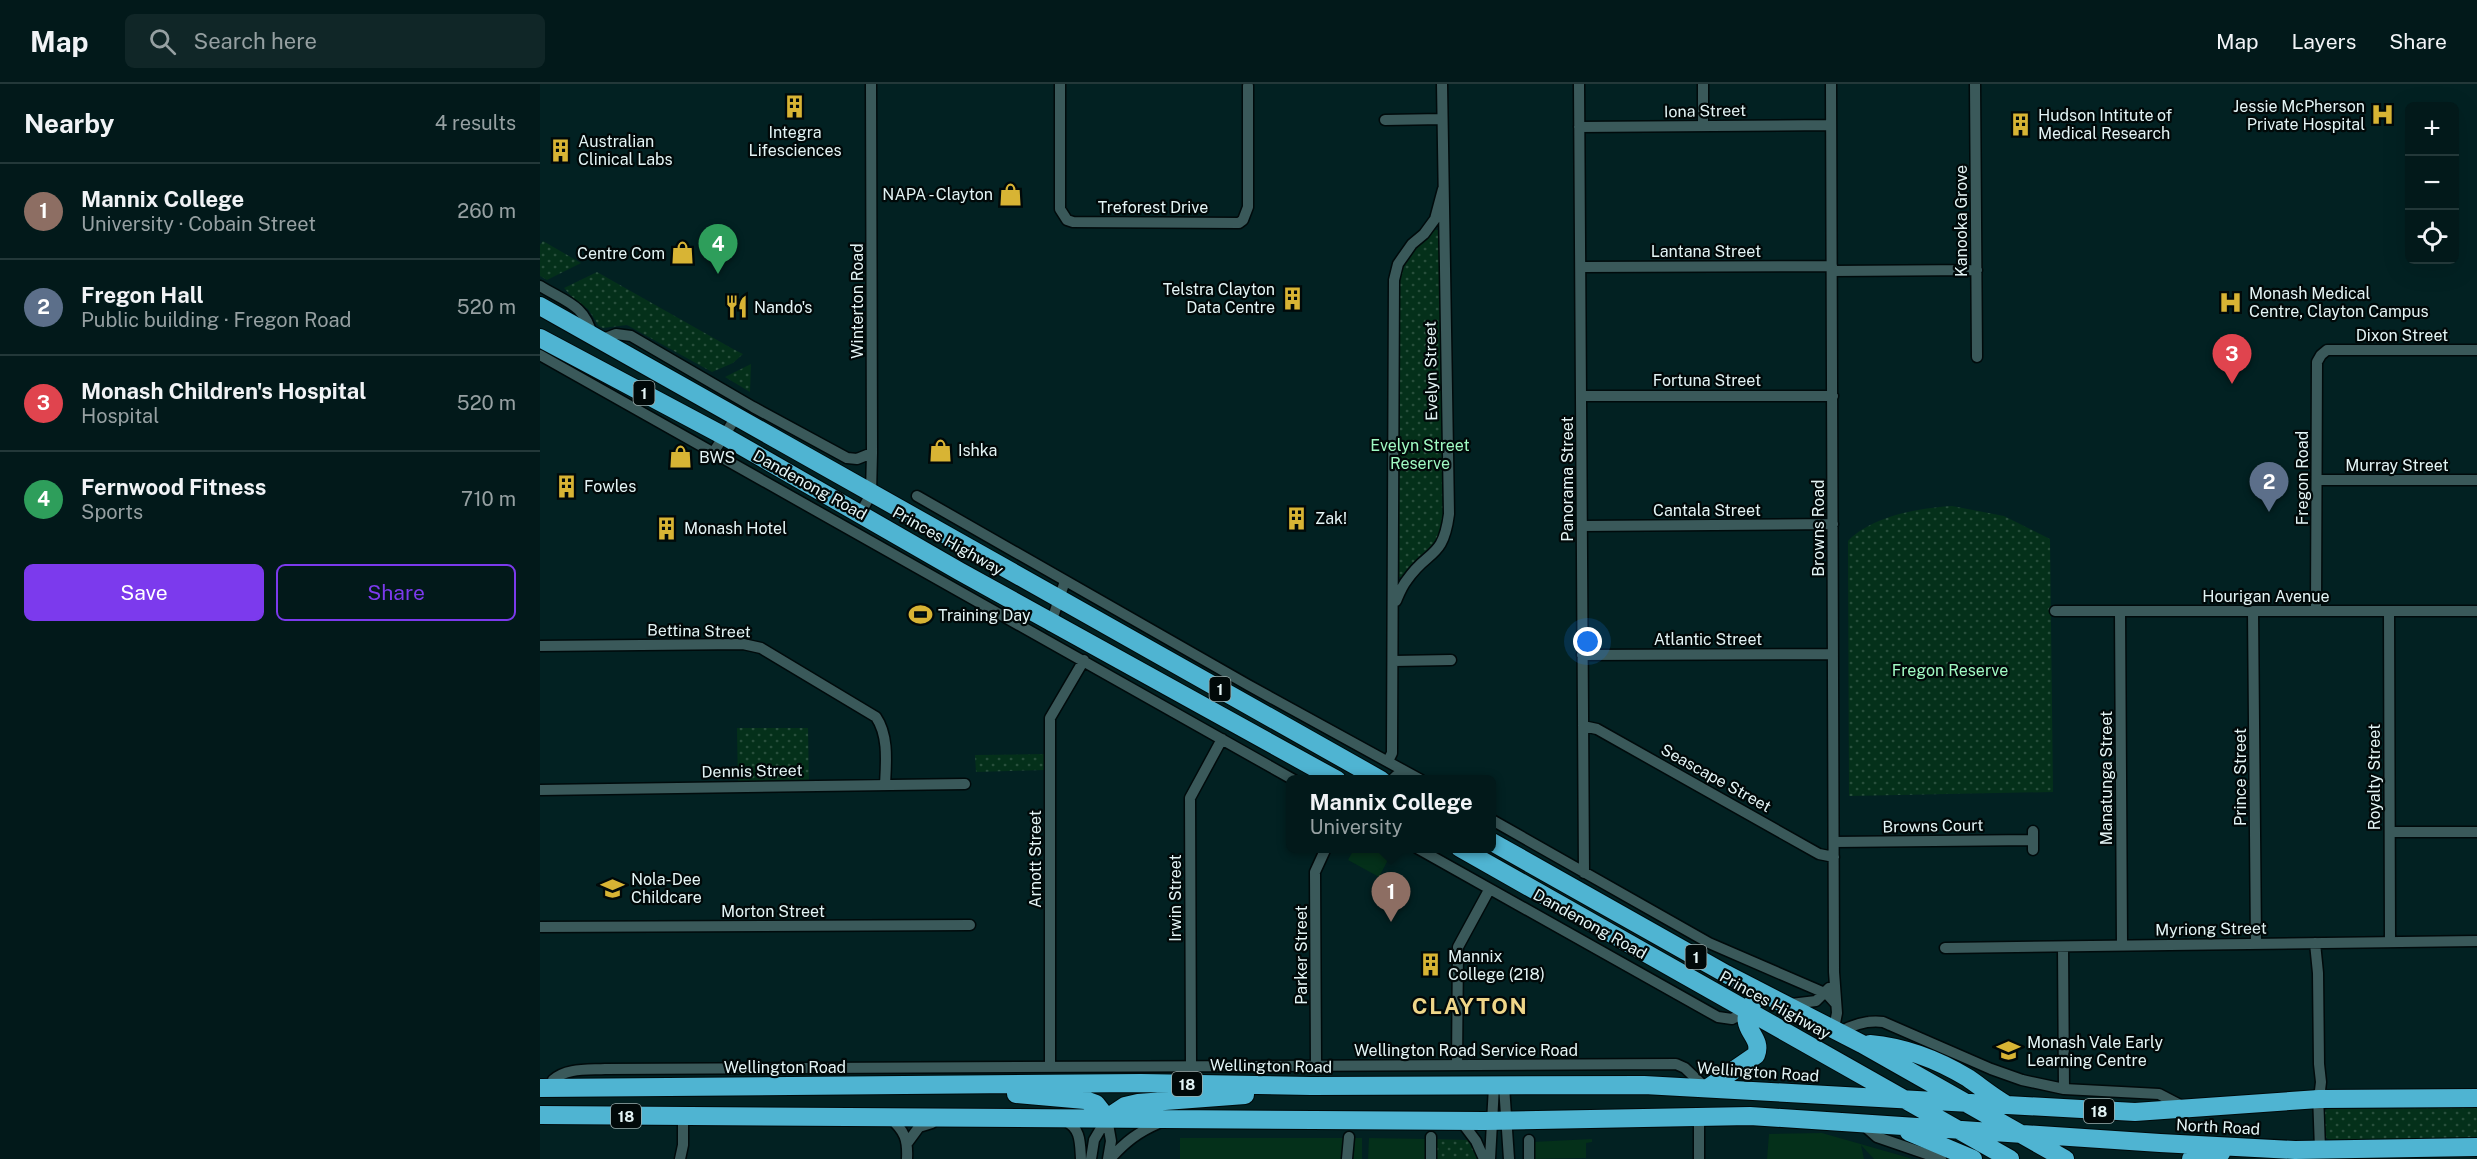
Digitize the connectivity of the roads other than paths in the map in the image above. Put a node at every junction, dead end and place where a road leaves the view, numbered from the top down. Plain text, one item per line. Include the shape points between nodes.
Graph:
1 (871, 84) edge
2 (1060, 84) edge
3 (1442, 84) edge
4 (1579, 84) edge
5 (1703, 84) edge
6 (1831, 84) edge
7 (1975, 84) edge
8 (1248, 86) dead end
9 (1442, 119) junction
10 (1385, 120) dead end
11 (1831, 125) junction
12 (1703, 126) junction
13 (1580, 127) junction
14 (1443, 189) junction
15 (1581, 267) junction
16 (1832, 269) junction
17 (1977, 270) junction
18 (540, 286) edge
19 (540, 306) edge
20 (540, 338) edge
21 (596, 338) junction
22 (2327, 350) joint
23 (2477, 350) edge
24 (663, 354) junction
25 (540, 355) edge
26 (1977, 357) dead end
27 (676, 383) junction
28 (1582, 396) junction
29 (1833, 396) junction
30 (753, 407) junction
31 (736, 417) junction
32 (760, 430) junction
33 (724, 436) junction
34 (713, 453) junction
35 (872, 453) junction
36 (2317, 480) junction
37 (2477, 480) edge
38 (871, 494) junction
39 (917, 496) dead end
40 (860, 514) junction
41 (1833, 524) junction
42 (966, 525) junction
43 (1582, 526) junction
44 (935, 528) junction
45 (1065, 581) junction
46 (1059, 600) junction
47 (1394, 604) junction
48 (2316, 610) junction
49 (2055, 611) dead end
50 (2120, 611) junction
51 (2253, 611) junction
52 (2389, 611) junction
53 (2477, 611) edge
54 (1052, 621) junction
55 (1046, 638) junction
56 (540, 646) edge
57 (1833, 654) junction
58 (1582, 655) junction
59 (1084, 660) junction
60 (1451, 660) dead end
61 (1394, 661) junction
62 (1583, 726) junction
63 (1336, 732) junction
64 (1306, 737) junction
65 (1222, 739) junction
66 (1388, 761) junction
67 (1286, 775) edge
68 (1327, 775) edge
69 (1372, 775) edge
70 (1412, 775) edge
71 (885, 784) junction
72 (965, 784) dead end
73 (540, 789) edge
74 (1496, 823) edge
75 (2390, 832) junction
76 (2477, 832) edge
77 (2033, 840) dead end
78 (1834, 842) junction
79 (1496, 845) edge
80 (1324, 853) edge
81 (1424, 853) edge
82 (1467, 853) edge
83 (1834, 857) junction
84 (1584, 873) junction
85 (1489, 890) junction
86 (1623, 895) junction
87 (1634, 922) junction
88 (970, 924) dead end
89 (540, 927) edge
90 (2477, 941) edge
91 (2390, 942) junction
92 (2256, 943) junction
93 (2318, 943) junction
94 (2122, 945) junction
95 (2064, 947) junction
96 (1945, 948) dead end
97 (1834, 972) junction
98 (1759, 992) junction
99 (1826, 993) junction
100 (1784, 1004) junction
101 (1837, 1006) junction
102 (1746, 1012) junction
103 (1837, 1030) junction
104 (1862, 1044) junction
105 (1186, 1065) junction
106 (1316, 1065) junction
107 (1457, 1065) junction
108 (1050, 1066) junction
109 (968, 1067) junction
110 (987, 1083) junction
111 (1141, 1083) junction
112 (546, 1084) edge
113 (879, 1086) junction
114 (1311, 1086) junction
115 (1499, 1086) junction
116 (1707, 1088) junction
117 (2064, 1089) junction
118 (2477, 1098) edge
119 (2319, 1099) junction
120 (1906, 1100) junction
121 (1966, 1103) junction
122 (2008, 1106) junction
123 (2189, 1110) junction
124 (540, 1115) edge
125 (683, 1116) junction
126 (889, 1117) junction
127 (1699, 1117) junction
128 (949, 1118) junction
129 (1060, 1118) junction
130 (1170, 1118) junction
131 (1107, 1119) junction
132 (1461, 1120) junction
133 (1499, 1121) junction
134 (1860, 1122) junction
135 (1883, 1124) junction
136 (1958, 1130) junction
137 (2021, 1134) junction
138 (1349, 1137) dead end
139 (1431, 1137) dead end
140 (1529, 1140) dead end
141 (908, 1142) junction
142 (2246, 1147) junction
143 (2477, 1147) edge
144 (2320, 1149) junction
145 (680, 1159) edge
146 (907, 1159) edge
147 (1081, 1159) edge
148 (1091, 1159) edge
149 (1109, 1159) edge
150 (1347, 1159) edge
151 (1431, 1159) edge
152 (1484, 1159) edge
153 (1490, 1159) edge
154 (1509, 1159) edge
155 (1529, 1159) edge
156 (1699, 1159) edge
157 (1941, 1159) edge
158 (1973, 1159) edge
159 (2010, 1159) edge
160 (2065, 1159) edge
161 (2191, 1159) edge

1 - 35 street, Winterton Road
2 - 8 street, Treforest Drive via 1060,209 1073,222 1243,220 1248,207
3 - 9 street, Evelyn Street
4 - 13 street, Panorama Street
5 - 12 street
6 - 11 street, Browns Road
7 - 17 street, Kanooka Grove
9 - 10 street
9 - 14 street, Evelyn Street
11 - 12 street, Iona Street
11 - 16 street, Browns Road
12 - 13 street, Iona Street
13 - 15 street, Panorama Street
14 - 47 street, Evelyn Street via 1435,219 1398,264 1394,280
14 - 47 street, Evelyn Street via 1447,535 1439,550 1407,579
15 - 16 street, Lantana Street
15 - 28 street, Panorama Street
16 - 17 street, Lantana Street
16 - 29 street, Browns Road
17 - 26 street, Kanooka Grove
18 - 21 street via 581,311
19 - 21 highway, Princes Highway / 1
20 - 33 highway, Princes Highway / 1
21 - 24 street via 627,335
21 - 27 highway, Princes Highway / 1
22 - 23 street, Dixon Street
22 - 36 street, Fregon Road via 2317,362
24 - 27 street
24 - 30 street
25 - 34 street, Dandenong Road
27 - 31 highway, Princes Highway / 1
28 - 29 street, Fortuna Street
28 - 43 street, Panorama Street
29 - 41 street, Browns Road
30 - 32 street
30 - 35 street via 847,458
31 - 32 highway, Princes Highway / 1
31 - 33 street
32 - 38 highway, Princes Highway / 1
33 - 34 street
33 - 40 highway, Princes Highway / 1
34 - 55 street, Dandenong Road
35 - 38 street, Winterton Road
36 - 37 street, Murray Street
36 - 48 street, Fregon Road
38 - 40 street, Winterton Road
38 - 44 highway, Princes Highway / 1
39 - 42 street
40 - 54 highway, Princes Highway / 1
41 - 43 street, Cantala Street
41 - 57 street, Browns Road
42 - 44 street
42 - 45 street
43 - 58 street, Panorama Street
44 - 46 highway, Princes Highway / 1
45 - 46 street
45 - 63 street
46 - 54 street
46 - 64 highway, Princes Highway / 1
47 - 61 street, Evelyn Street
48 - 51 street, Hourigan Avenue
48 - 52 street, Hourigan Avenue
49 - 50 street, Hourigan Avenue
50 - 51 street, Hourigan Avenue
50 - 94 street, Manatunga Street
51 - 92 street, Prince Street
52 - 53 street, Hourigan Avenue
52 - 75 street, Royalty Street
54 - 55 street
54 - 68 highway, Princes Highway / 1
55 - 59 street, Dandenong Road
56 - 71 street, Bettina Street via 743,644 761,648 876,717 885,737
57 - 58 street, Atlantic Street
57 - 78 street, Browns Road
58 - 62 street, Panorama Street
59 - 65 street, Dandenong Road
59 - 108 street, Arnott Street via 1050,718
60 - 61 street
61 - 66 street, Evelyn Street via 1392,753
62 - 83 street, Seascape Street via 1597,729 1819,854
62 - 84 street, Panorama Street
63 - 64 street
63 - 66 street
64 - 69 highway, Princes Highway / 1
65 - 67 street, Dandenong Road
65 - 105 street, Irwin Street via 1190,798
66 - 70 street
71 - 72 street, Dennis Street
71 - 73 street, Dennis Street
74 - 84 street
75 - 76 street
75 - 91 street, Royalty Street
77 - 78 street, Browns Court
78 - 83 street, Browns Road
79 - 87 highway, Princes Highway / 1
80 - 106 street, Parker Street via 1315,872
81 - 85 street, Dandenong Road
82 - 102 highway, Princes Highway / 1
83 - 97 street, Browns Road
84 - 86 street
85 - 102 street, Dandenong Road via 1718,1017 1732,1019
85 - 107 street via 1458,947
86 - 87 street, Dandenong Road
86 - 99 street via 1727,952
87 - 98 highway, Princes Highway / 1
88 - 89 street, Morton Street
90 - 91 street, Myriong Street
91 - 93 street, Myriong Street
92 - 93 street, Myriong Street
92 - 94 street, Myriong Street
93 - 119 street
94 - 95 street, Myriong Street
95 - 96 street, Myriong Street
95 - 117 street
97 - 99 street, Browns Road
97 - 101 street, Browns Road
98 - 100 highway, Princes Highway / 1
98 - 102 highway
99 - 100 street via 1812,1002
99 - 101 street
100 - 103 highway, Princes Highway / 1
101 - 103 street, Browns Road
102 - 116 highway via 1746,1026 1757,1043 1757,1053
102 - 120 highway, Princes Highway / 1
103 - 104 highway, Princes Highway / 1
103 - 117 street via 1883,1022 1991,1069
104 - 121 highway, Princes Highway / 1
104 - 122 highway via 1895,1047 1915,1054 1963,1076
105 - 106 street, Wellington Road Service Road
105 - 108 street, Wellington Road Service Road
105 - 111 street, Wellington Road Service Road
106 - 107 street, Wellington Road Service Road
107 - 116 street, Wellington Road Service Road via 1676,1064
108 - 109 street, Wellington Road Service Road
109 - 110 street
109 - 112 street, Wellington Road Service Road via 587,1070 564,1073
110 - 111 highway, Wellington Road / 18
110 - 113 highway, Wellington Road / 18
111 - 114 highway, Wellington Road / 18
112 - 113 highway, Wellington Road / 18
113 - 131 highway via 1075,1098 1096,1104
114 - 115 highway, Wellington Road / 18
114 - 131 highway via 1138,1103 1125,1106
115 - 116 highway, Wellington Road / 18
115 - 133 street
116 - 120 highway, Wellington Road / 18
117 - 123 street, North Road via 2159,1094
118 - 119 highway, North Road / 18
119 - 123 highway, North Road / 18
119 - 144 street
120 - 121 highway, Wellington Road / 18
120 - 136 highway, Princes Highway / 1
121 - 122 highway, North Road / 18
121 - 137 highway, Princes Highway / 1
122 - 123 highway, North Road / 18 via 2113,1112
124 - 125 highway, 18
125 - 126 highway, 18
125 - 145 street
126 - 128 highway, 18
126 - 141 street
127 - 133 highway, 18
127 - 134 highway, 18
127 - 156 street
128 - 129 highway, 18
128 - 141 street via 919,1127
129 - 131 highway, 18
129 - 147 street via 1077,1130
130 - 131 highway, 18
130 - 132 highway, 18
130 - 149 street via 1126,1141
131 - 148 street via 1095,1140
131 - 149 street
132 - 133 highway, 18
132 - 152 street
133 - 153 street
133 - 154 street
134 - 135 highway, 18
134 - 157 street via 1877,1137
135 - 136 highway, 18
135 - 158 highway
136 - 137 highway, North Road / 18
136 - 159 highway, Princes Highway / 1
137 - 142 highway, North Road / 18
137 - 160 highway, Princes Highway / 1
138 - 150 street
139 - 151 street
140 - 155 street
141 - 146 street
142 - 144 highway, North Road / 18
142 - 161 highway
143 - 144 highway, North Road / 18

